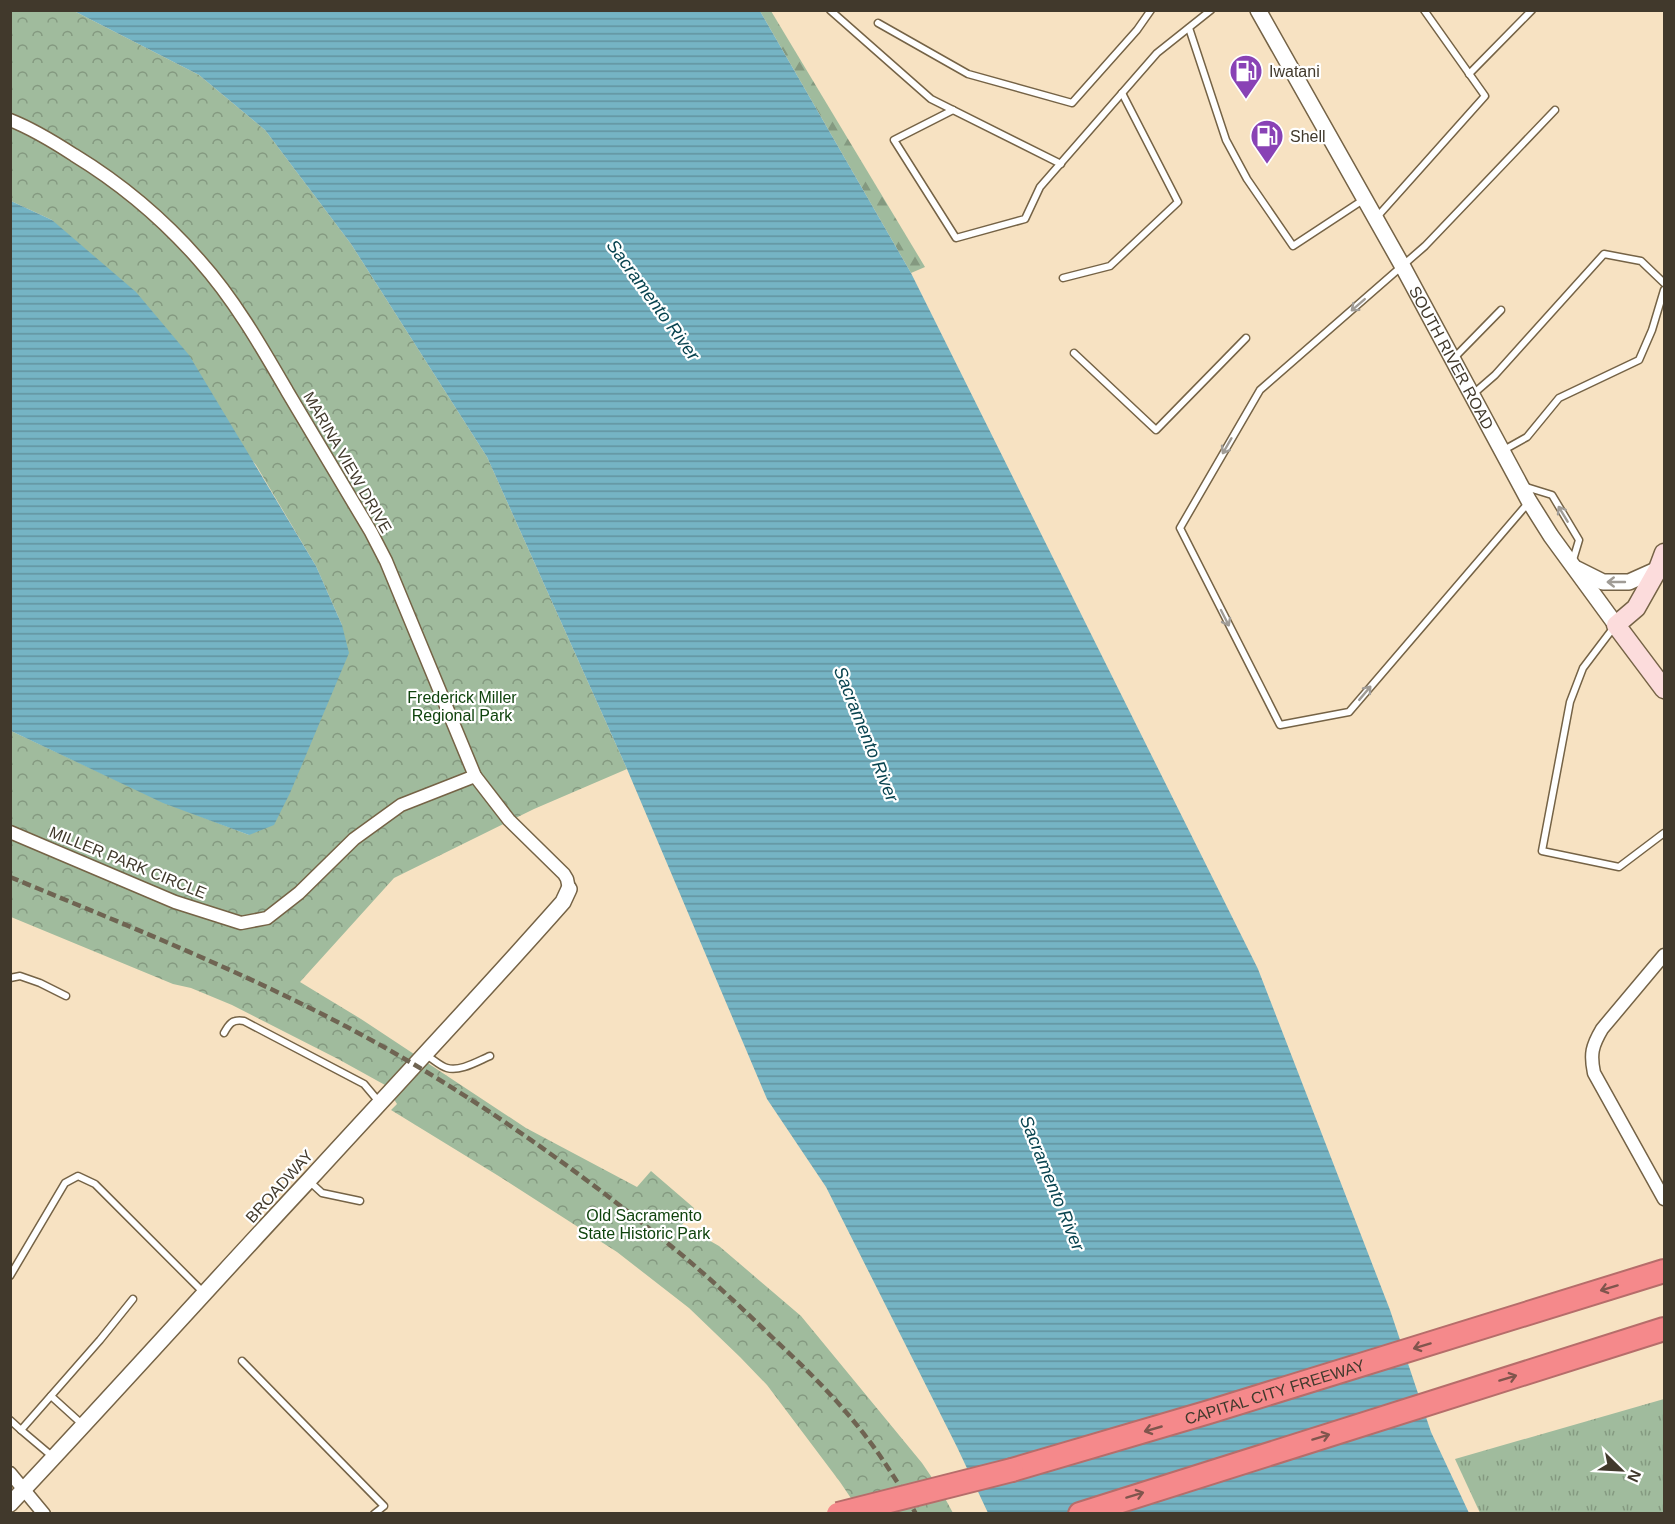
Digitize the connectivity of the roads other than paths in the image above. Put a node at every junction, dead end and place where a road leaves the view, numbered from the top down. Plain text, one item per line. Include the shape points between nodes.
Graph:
1 (830, 10) edge
2 (1151, 10) edge
3 (1211, 10) edge
4 (1258, 10) edge
5 (1424, 10) edge
6 (1532, 10) edge
7 (878, 23) dead end
8 (1190, 27) junction
9 (1469, 74) junction
10 (1122, 93) junction
11 (953, 110) junction
12 (1554, 110) dead end
13 (10, 120) edge
14 (1060, 164) junction
15 (1364, 200) junction
16 (1375, 220) junction
17 (1402, 267) junction
18 (1063, 278) dead end
19 (1665, 283) edge
20 (1665, 290) edge
21 (1501, 310) dead end
22 (1246, 338) dead end
23 (1074, 353) dead end
24 (1452, 359) junction
25 (1472, 395) junction
26 (1502, 451) junction
27 (1520, 485) junction
28 (1529, 501) junction
29 (1662, 561) edge
30 (1573, 566) junction
31 (1616, 624) junction
32 (1665, 689) edge
33 (475, 776) junction
34 (10, 832) edge
35 (1665, 833) edge
36 (569, 889) joint
37 (1665, 955) edge
38 (10, 978) edge
39 (66, 996) dead end
40 (224, 1033) dead end
41 (426, 1054) junction
42 (490, 1056) dead end
43 (380, 1104) junction
44 (308, 1180) junction
45 (1665, 1199) edge
46 (360, 1201) dead end
47 (1665, 1271) edge
48 (10, 1276) edge
49 (205, 1294) junction
50 (133, 1299) dead end
51 (1665, 1329) edge
52 (242, 1361) dead end
53 (51, 1396) junction
54 (10, 1420) edge
55 (84, 1425) junction
56 (21, 1430) junction
57 (53, 1458) junction
58 (1012, 1470) junction
59 (10, 1473) edge
60 (23, 1490) junction
61 (10, 1504) edge
62 (44, 1514) edge
63 (374, 1514) edge
64 (838, 1514) edge
65 (885, 1514) edge
66 (1080, 1514) edge

1 - 11 lane via 931,99
2 - 7 lane via 1072,103 968,74
3 - 8 lane
4 - 15 street, SOUTH RIVER ROAD
5 - 9 lane
6 - 9 lane
8 - 10 lane via 1157,53
8 - 15 lane via 1226,140 1247,179 1293,246
9 - 16 lane via 1485,96
10 - 14 lane
10 - 18 lane via 1178,202 1110,266
11 - 14 lane
11 - 14 lane via 894,140 956,237 1025,219 1040,187
12 - 17 lane
13 - 33 street, MARINA VIEW DRIVE via 65,149 130,194 169,229 217,282 255,337 371,532
15 - 16 street, SOUTH RIVER ROAD
16 - 17 street, SOUTH RIVER ROAD
17 - 24 street, SOUTH RIVER ROAD
17 -> 28 lane via 1260,390 1180,528 1280,725 1349,712
19 - 25 lane via 1641,261 1604,254 1495,375
20 - 26 lane via 1639,360 1559,398 1527,437
21 - 24 lane
22 - 23 lane via 1156,430
24 - 25 street, SOUTH RIVER ROAD
25 - 26 street, SOUTH RIVER ROAD
26 - 27 street, SOUTH RIVER ROAD
27 - 28 street, SOUTH RIVER ROAD
30 -> 27 lane via 1578,540 1552,495
28 - 30 street, SOUTH RIVER ROAD
29 -> 30 street via 1629,582 1603,582
29 - 31 main road via 1636,608
30 - 31 street, SOUTH RIVER ROAD
31 - 32 main road, SOUTH RIVER ROAD
31 - 35 lane via 1583,668 1569,702 1542,851 1619,867
33 - 34 street, MILLER PARK CIRCLE via 401,805 354,839 299,893 267,918 241,923 175,902
33 - 36 street, MARINA VIEW DRIVE via 509,820 564,874
36 - 41 street, BROADWAY via 563,902
37 - 45 street via 1602,1029 1591,1059 1594,1073
38 - 39 lane via 20,976
40 - 43 lane via 235,1020 244,1022 364,1084
41 - 42 lane via 453,1069
41 - 43 street, BROADWAY
43 - 44 street, BROADWAY
44 - 46 lane via 322,1193
44 - 49 street, BROADWAY
47 -> 58 highway, CAPITAL CITY FREEWAY
48 - 49 lane via 65,1183 78,1176 95,1184
49 - 55 street, BROADWAY
50 - 53 lane
66 -> 51 highway
52 - 63 lane via 384,1506
53 - 55 lane
53 - 56 lane
54 - 56 lane
55 - 57 street, BROADWAY
56 - 57 lane
57 - 60 street, BROADWAY
58 - 64 highway, bridge
58 - 65 highway, CAPITAL CITY FREEWAY, bridge
59 - 60 street
60 - 61 street, BROADWAY
60 - 62 street

